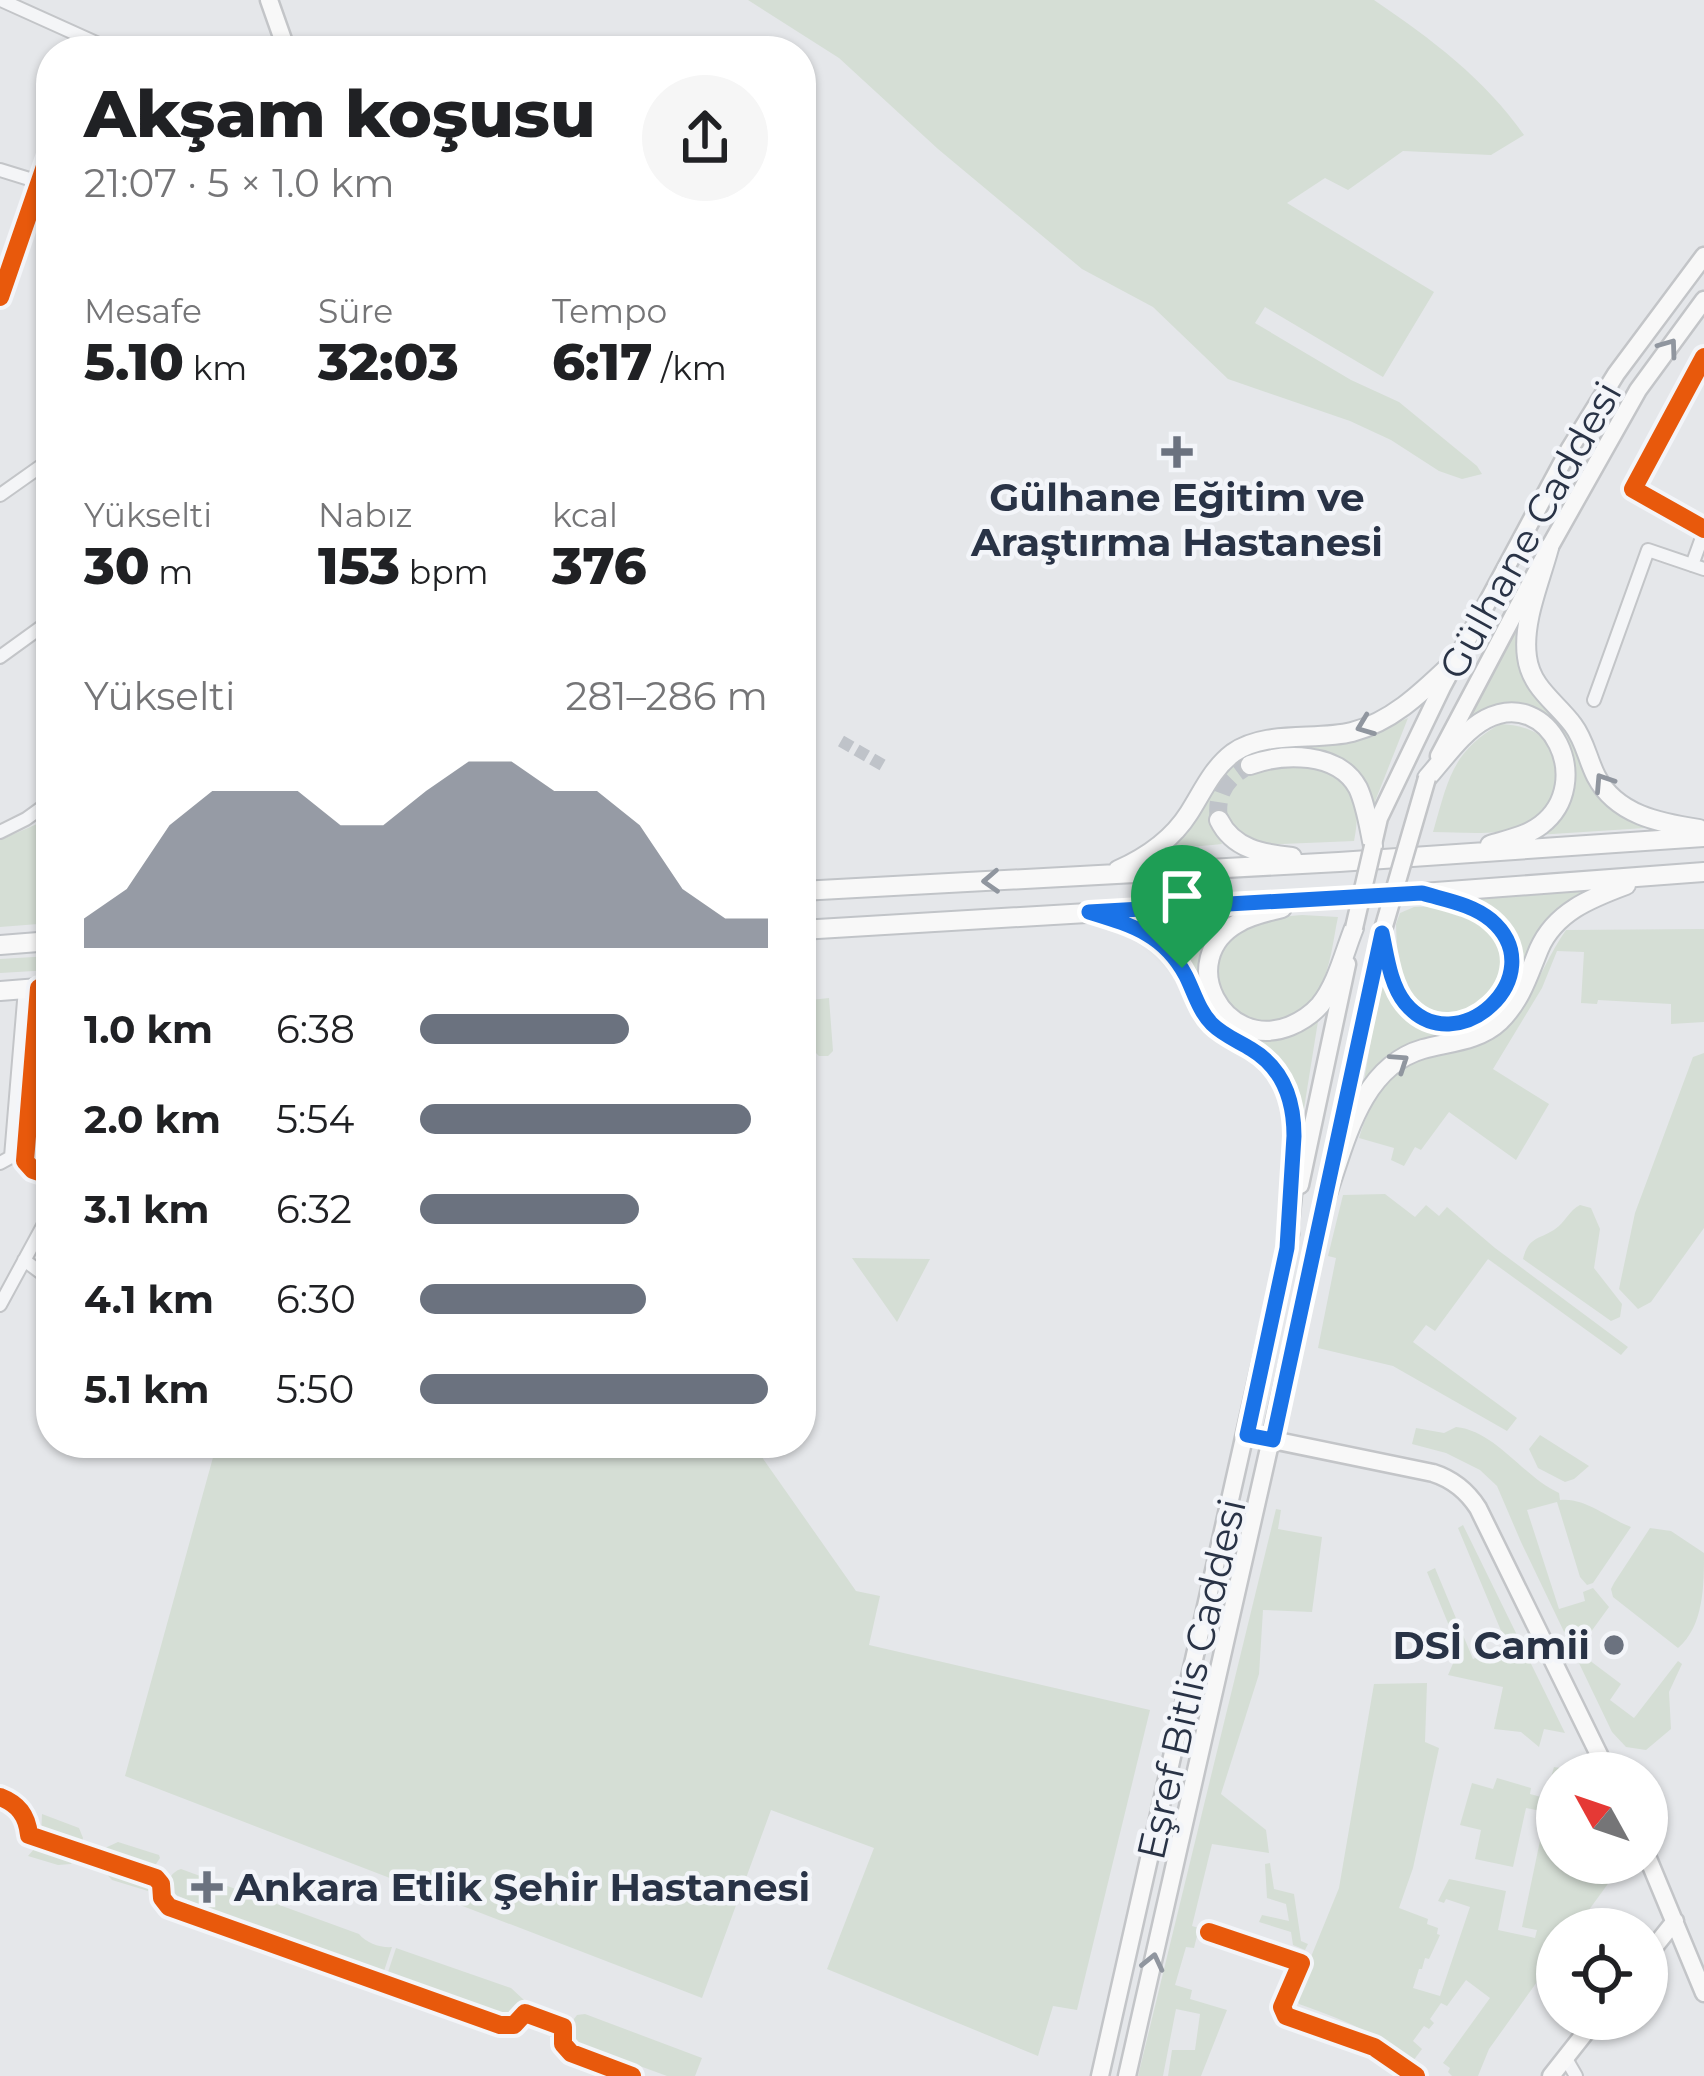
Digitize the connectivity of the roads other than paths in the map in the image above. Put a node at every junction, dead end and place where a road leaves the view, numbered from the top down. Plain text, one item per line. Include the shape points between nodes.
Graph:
1 (1, 0) edge
2 (269, 0) edge
3 (69, 36) edge
4 (282, 36) edge
5 (0, 170) edge
6 (36, 181) edge
7 (36, 191) edge
8 (1704, 256) edge
9 (0, 297) edge
10 (1704, 300) edge
11 (1704, 357) edge
12 (36, 470) edge
13 (0, 495) edge
14 (1704, 530) edge
15 (1549, 548) junction
16 (1698, 567) edge
17 (36, 631) edge
18 (0, 657) edge
19 (1458, 658) junction
20 (1594, 700) dead end
21 (1250, 765) dead end
22 (1427, 778) junction
23 (36, 812) edge
24 (1372, 815) junction
25 (1219, 820) dead end
26 (0, 832) edge
27 (1704, 833) edge
28 (1373, 846) joint
29 (1462, 854) junction
30 (1339, 862) junction
31 (1704, 872) edge
32 (1108, 875) junction
33 (1649, 877) junction
34 (816, 890) edge
35 (1422, 893) junction
36 (1321, 898) junction
37 (1089, 912) junction
38 (1354, 928) junction
39 (816, 929) edge
40 (1382, 933) junction
41 (36, 942) edge
42 (0, 945) edge
43 (36, 988) edge
44 (0, 991) edge
45 (36, 1001) edge
46 (36, 1011) edge
47 (34, 1034) joint
48 (0, 1163) edge
49 (36, 1171) edge
50 (1326, 1198) junction
51 (36, 1238) edge
52 (1287, 1248) junction
53 (24, 1260) junction
54 (36, 1269) edge
55 (0, 1304) edge
56 (1247, 1435) junction
57 (1273, 1440) junction
58 (1598, 1752) edge
59 (1659, 1884) edge
60 (1675, 1921) junction
61 (1668, 1930) edge
62 (1209, 1932) dead end
63 (1704, 1993) edge
64 (1579, 2040) edge
65 (1565, 2057) junction
66 (1100, 2076) edge
67 (1127, 2076) edge
68 (1416, 2076) edge
69 (1551, 2076) edge
70 (1576, 2076) edge

1 - 3 street
2 - 4 main road
5 - 6 street
7 - 9 street
8 - 19 main road, Gülhane Caddesi via 1591,414
15 -> 10 main road, Gülhane Caddesi via 1638,390
11 - 14 street via 1633,490
12 - 13 street
14 - 16 street
15 - 22 main road, Gülhane Caddesi
27 -> 15 main road via 1633,812 1613,797 1570,720 1529,671 1531,615
16 - 20 street via 1648,550
17 - 18 street
19 - 24 main road, Gülhane Caddesi
19 -> 32 main road via 1369,727 1237,750 1164,842
21 - 24 main road via 1292,757 1328,764 1353,782
22 - 29 main road via 1486,719 1507,713 1551,730 1564,754 1565,788 1542,824
22 - 40 main road, Gülhane Caddesi, bridge
23 - 26 street
24 - 28 main road
25 - 30 main road via 1235,842 1256,851
27 - 29 main road
28 - 38 main road, Eşref Bitlis Caddesi, bridge
29 - 30 main road
30 - 32 main road
31 - 33 main road
32 -> 34 main road
33 - 35 main road
50 -> 33 main road via 1357,1110 1378,1078 1416,1051 1494,1026 1524,989 1540,945 1562,916
35 - 36 main road
35 - 40 main road via 1472,908 1505,938 1512,957 1498,1000 1465,1021 1423,1018 1397,990
36 - 37 main road
36 - 38 main road via 1232,926 1217,942 1209,985 1230,1018 1266,1032 1308,1016 1324,999
37 - 39 main road
37 - 52 main road via 1167,946 1213,1025 1279,1074 1294,1119
38 - 52 main road, Eşref Bitlis Caddesi
40 - 50 main road, Eşref Bitlis Caddesi
41 - 42 main road
43 - 44 main road
45 - 48 street via 11,1157
46 - 47 street
47 - 49 street via 25,1162
50 - 57 main road, Eşref Bitlis Caddesi
51 - 53 street
52 - 56 main road, Eşref Bitlis Caddesi
53 - 54 street
53 - 55 street
56 - 57 main road
56 - 66 main road, Eşref Bitlis Caddesi
57 - 58 main road via 1429,1472 1467,1494
67 -> 57 main road, Eşref Bitlis Caddesi
59 - 60 main road
60 - 61 main road
60 - 63 main road
62 - 68 street via 1300,1963 1282,2007 1286,2016 1374,2048
64 - 65 main road
65 - 69 main road
65 - 70 street

